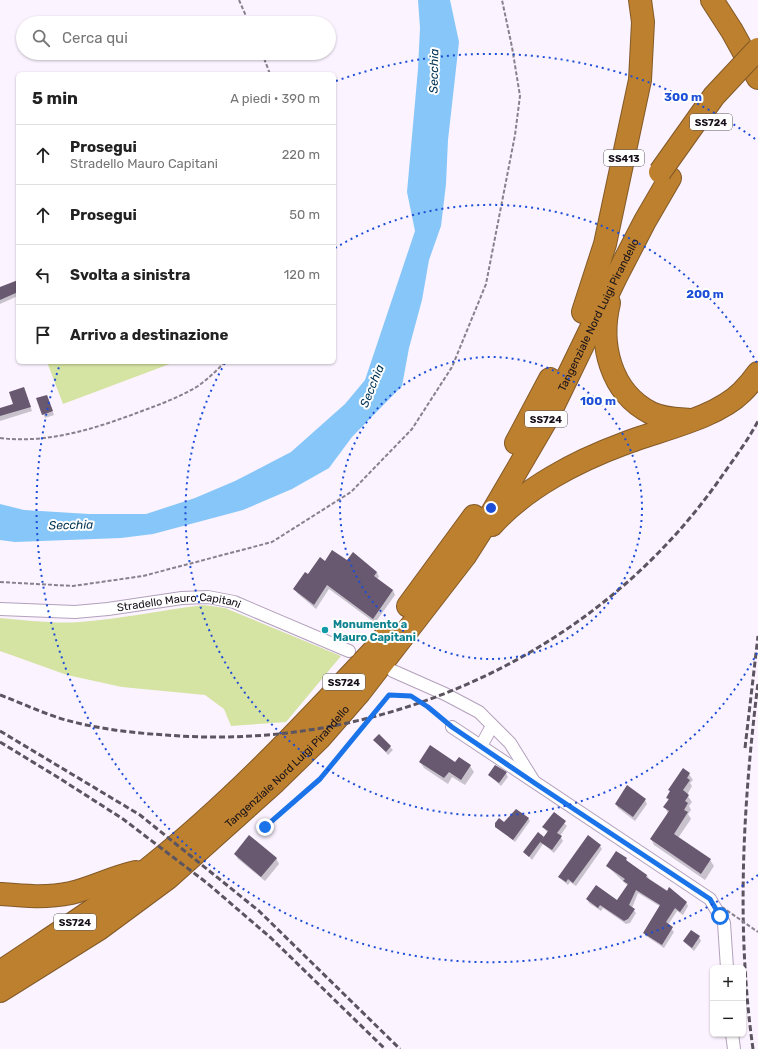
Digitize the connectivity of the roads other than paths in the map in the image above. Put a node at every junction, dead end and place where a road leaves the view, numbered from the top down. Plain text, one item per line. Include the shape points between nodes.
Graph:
1 (640, 0) edge
2 (712, 0) edge
3 (758, 49) edge
4 (758, 71) edge
5 (758, 78) edge
6 (665, 175) junction
7 (616, 277) junction
8 (583, 312) junction
9 (758, 374) edge
10 (691, 420) junction
11 (465, 556) junction
12 (0, 609) edge
13 (349, 651) dead end
14 (393, 671) dead end
15 (492, 726) junction
16 (452, 727) road end
17 (481, 746) junction
18 (536, 784) junction
19 (149, 868) junction
20 (0, 894) edge
21 (62, 954) junction
22 (726, 965) edge
23 (0, 972) edge
24 (0, 991) edge
25 (0, 1005) edge
26 (732, 1037) edge
27 (734, 1049) edge

1 - 8 highway, SS413 via 643,28 640,80 605,244
2 - 5 highway
3 - 6 highway, Tangenziale Nord Luigi Pirandello / SS724, bridge via 714,96
4 - 6 highway, Tangenziale Nord Luigi Pirandello / SS724
6 - 7 highway, Tangenziale Nord Luigi Pirandello / SS724
6 - 8 highway, Tangenziale Nord Luigi Pirandello / SS724
7 - 10 highway via 607,311 605,344 610,368 622,388 651,412 672,419
7 - 11 highway, Tangenziale Nord Luigi Pirandello / SS724 via 548,417
8 - 19 highway, Tangenziale Nord Luigi Pirandello / SS724 via 545,390 473,518 377,647 272,758
9 - 10 highway via 741,393 716,409
10 - 11 highway via 623,444 577,464 538,487 495,521
11 - 21 highway, Tangenziale Nord Luigi Pirandello / SS724 via 360,692 319,739 168,878 134,905
12 - 13 street, Stradello Mauro Capitani via 75,612 208,597 234,602
14 - 15 street via 479,712
15 - 17 street
15 - 18 street via 510,743
16 - 17 street
17 - 18 street
18 - 22 street via 710,899 724,923
19 - 20 highway via 113,877 71,893 38,898
19 - 23 highway, Tangenziale Nord Luigi Pirandello / SS724
21 - 24 highway, Tangenziale Nord Luigi Pirandello / SS724
21 - 25 highway
26 - 27 street

